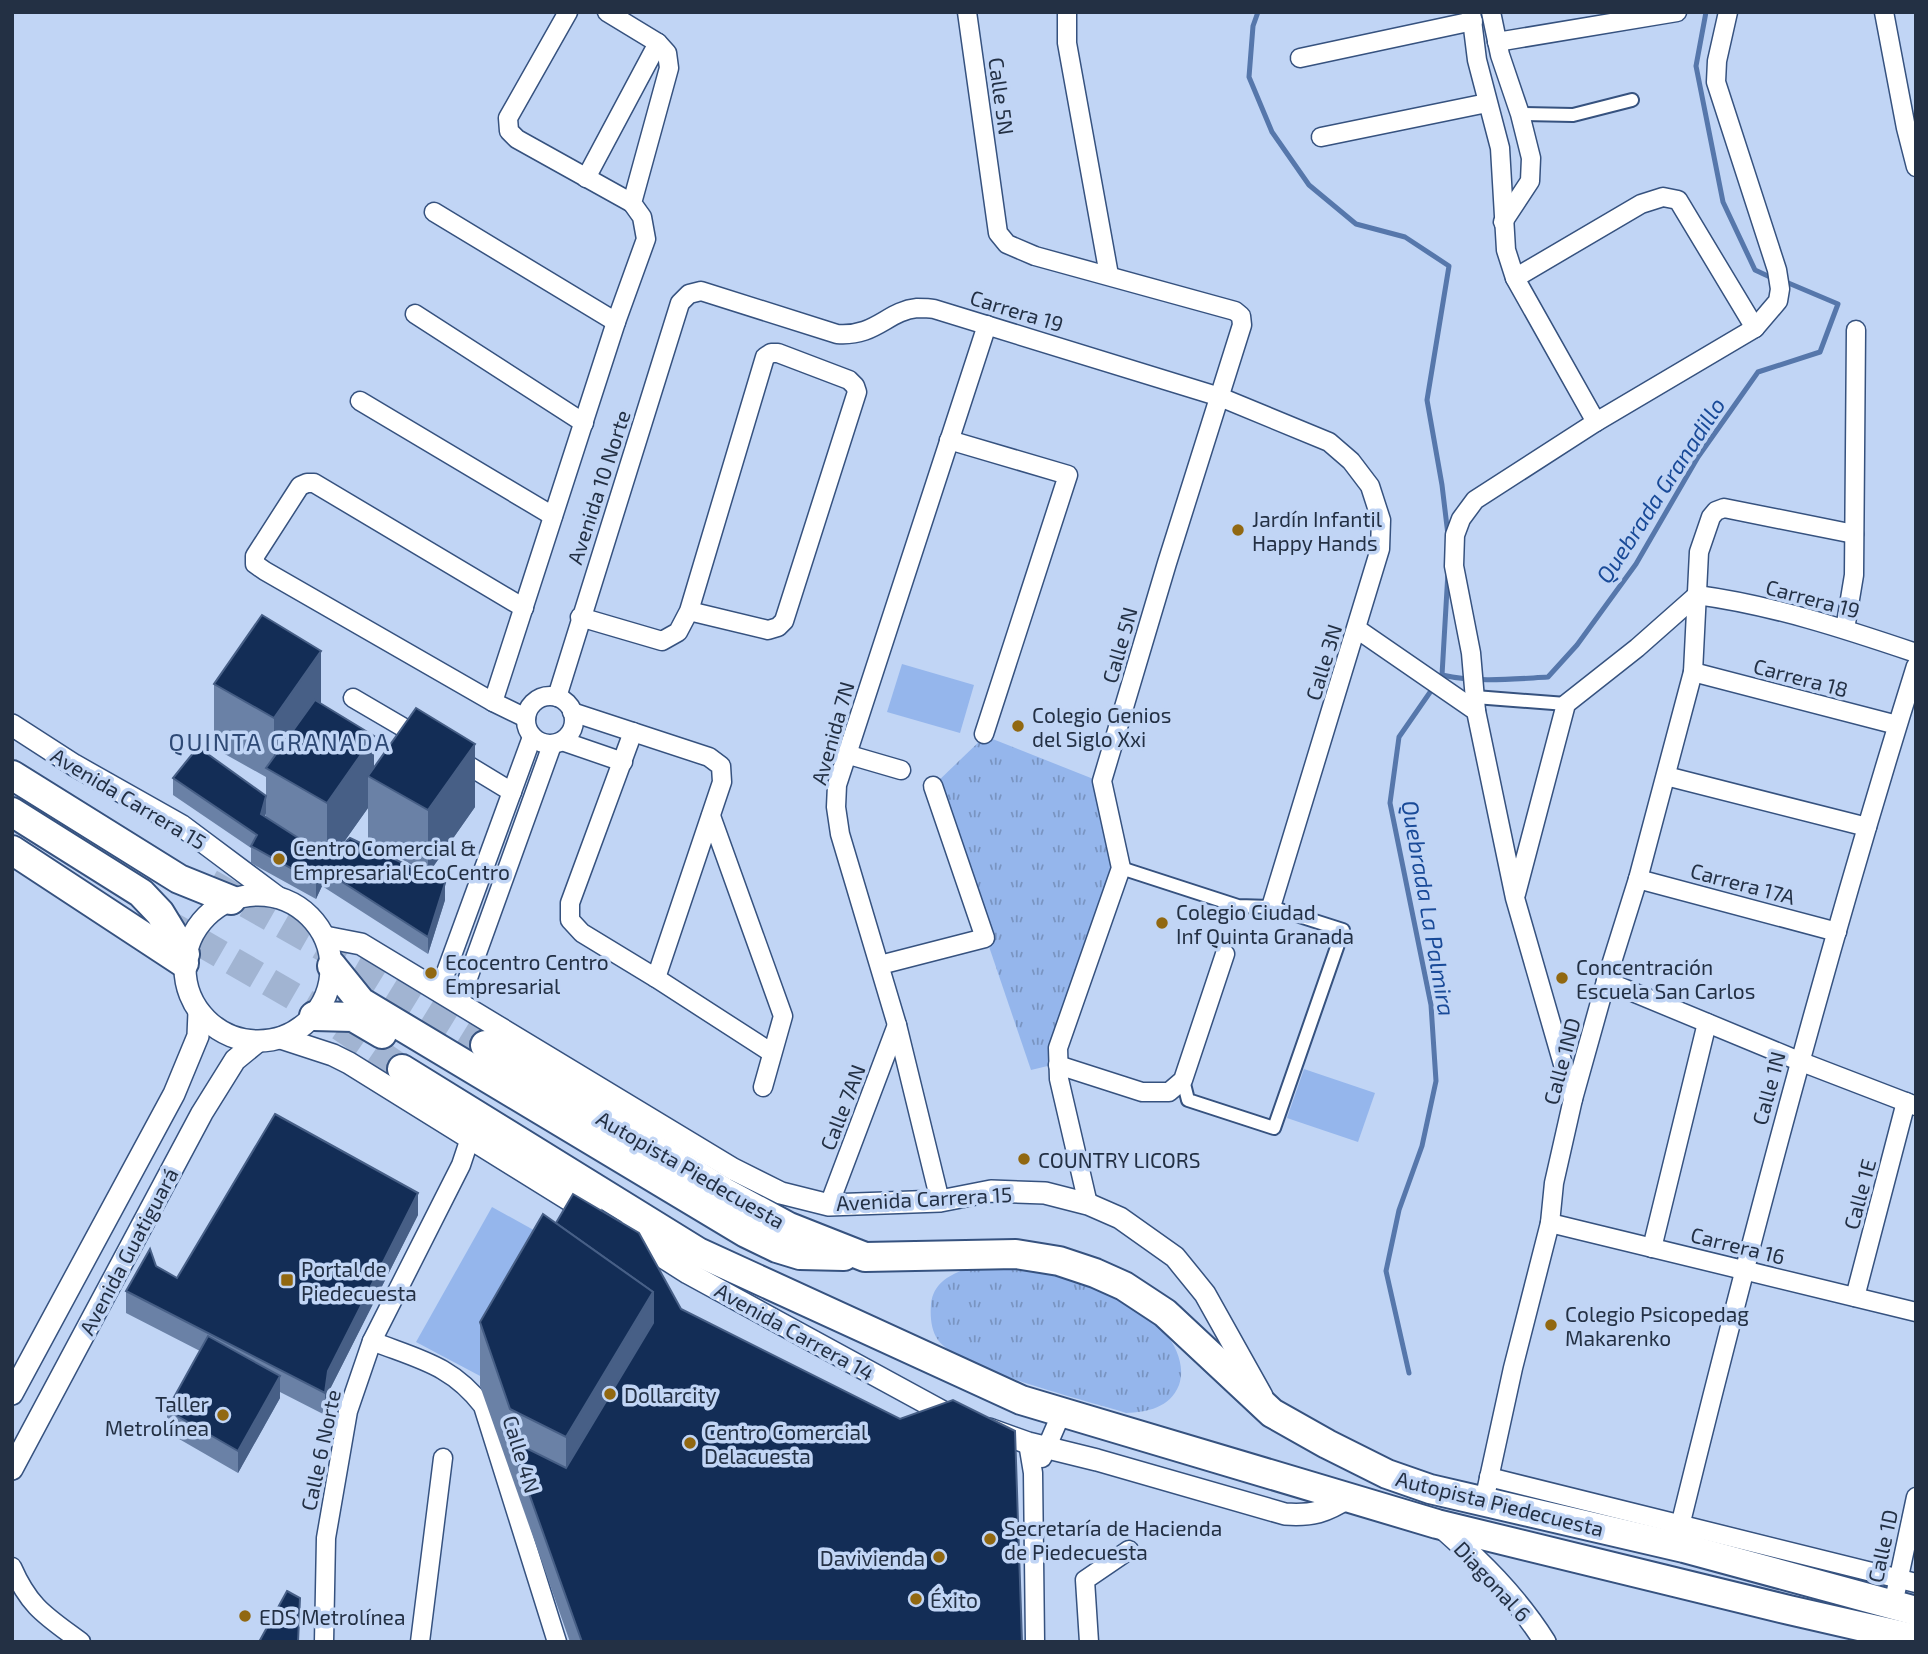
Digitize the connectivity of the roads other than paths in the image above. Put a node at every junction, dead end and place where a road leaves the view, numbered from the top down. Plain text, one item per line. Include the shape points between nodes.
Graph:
1 (568, 12) edge
2 (607, 12) edge
3 (967, 12) edge
4 (1067, 12) edge
5 (1492, 12) edge
6 (1677, 12) edge
7 (1728, 12) edge
8 (1884, 12) edge
9 (1472, 17) edge
10 (1497, 42) junction
11 (658, 43) junction
12 (1300, 58) dead end
13 (1632, 100) dead end
14 (1487, 103) junction
15 (1520, 114) junction
16 (1321, 137) dead end
17 (1916, 167) edge
18 (586, 178) junction
19 (632, 203) junction
20 (434, 212) dead end
21 (1503, 222) junction
22 (1109, 275) junction
23 (1514, 278) junction
24 (689, 294) joint
25 (415, 314) dead end
26 (617, 322) junction
27 (987, 325) junction
28 (1755, 328) junction
29 (1856, 330) dead end
30 (1220, 397) junction
31 (360, 401) dead end
32 (1597, 422) junction
33 (584, 423) junction
34 (949, 440) junction
35 (1329, 442) joint
36 (554, 516) junction
37 (1854, 534) junction
38 (1697, 594) junction
39 (524, 608) junction
40 (689, 611) junction
41 (580, 617) junction
42 (1357, 629) junction
43 (1845, 629) junction
44 (1916, 653) edge
45 (1916, 666) edge
46 (1693, 672) junction
47 (557, 697) junction
48 (353, 698) dead end
49 (1475, 699) junction
50 (493, 702) junction
51 (1566, 704) junction
52 (572, 712) junction
53 (526, 718) junction
54 (12, 725) edge
55 (1897, 725) junction
56 (633, 732) junction
57 (984, 734) dead end
58 (532, 737) junction
59 (557, 743) junction
60 (846, 754) junction
61 (623, 762) junction
62 (12, 763) edge
63 (901, 770) dead end
64 (12, 775) edge
65 (1665, 776) junction
66 (933, 786) dead end
67 (512, 792) junction
68 (12, 812) edge
69 (711, 816) junction
70 (12, 827) edge
71 (1867, 827) junction
72 (12, 850) edge
73 (174, 862) dead end
74 (1121, 868) junction
75 (1638, 879) junction
76 (110, 888) dead end
77 (279, 898) junction
78 (1515, 898) junction
79 (232, 900) junction
80 (1272, 907) junction
81 (1837, 932) junction
82 (325, 937) junction
83 (1224, 954) dead end
84 (184, 959) junction
85 (880, 965) junction
86 (332, 966) junction
87 (656, 978) junction
88 (1606, 981) junction
89 (439, 991) junction
90 (459, 1003) junction
91 (199, 1012) junction
92 (314, 1016) junction
93 (1707, 1023) junction
94 (897, 1025) junction
95 (281, 1038) junction
96 (257, 1042) junction
97 (485, 1045) tunnel mouth
98 (772, 1053) junction
99 (1799, 1061) junction
100 (1058, 1065) junction
101 (402, 1069) tunnel mouth
102 (1183, 1080) junction
103 (762, 1087) dead end
104 (1573, 1099) junction
105 (1911, 1104) edge
106 (470, 1138) junction
107 (489, 1150) junction
108 (461, 1165) junction
109 (940, 1201) junction
110 (1088, 1204) junction
111 (829, 1205) junction
112 (1550, 1223) junction
113 (1653, 1248) junction
114 (865, 1257) junction
115 (1743, 1270) junction
116 (1855, 1297) junction
117 (1916, 1312) edge
118 (845, 1319) junction
119 (372, 1341) junction
120 (12, 1394) edge
121 (1062, 1412) junction
122 (1272, 1413) junction
123 (1038, 1446) junction
124 (443, 1458) dead end
125 (12, 1469) edge
126 (1486, 1489) junction
127 (1349, 1497) junction
128 (1916, 1497) edge
129 (1437, 1524) junction
130 (1680, 1526) junction
131 (1129, 1549) dead end
132 (12, 1567) edge
133 (1906, 1595) edge
134 (1916, 1639) edge
135 (81, 1642) edge
136 (324, 1642) edge
137 (420, 1642) edge
138 (557, 1642) edge
139 (1035, 1642) edge
140 (1089, 1642) edge
141 (1545, 1642) edge

1 - 18 street via 508,118 509,131
2 - 11 street
3 - 22 street, Calle 5N via 998,233 1007,244 1035,256
4 - 22 street via 1067,43
5 - 10 street
6 - 10 street
7 - 28 street via 1716,82 1780,289 1778,301
8 - 17 street
9 - 12 street
9 - 14 street
10 - 15 street
11 - 18 street
11 - 19 street via 667,53 669,68
13 - 15 street via 1573,115
14 - 16 street
14 - 21 street via 1500,148
15 - 21 street via 1531,158 1530,181
18 - 19 street
19 - 26 street via 642,217 646,239
20 - 26 street
21 - 23 street
22 - 30 street, Calle 5N via 1241,316
23 - 28 street via 1641,204 1663,197 1678,200
23 - 32 street
24 - 27 street, Carrera 19 via 701,291 837,334 871,329 915,308
24 - 41 street, Avenida 10 Norte via 680,303
25 - 33 street
26 - 33 street
27 - 30 street, Carrera 19
27 - 34 street, Avenida 7N
28 - 32 street
29 - 37 street
30 - 35 street, Carrera 19
30 - 74 street, Calle 5N via 1102,781
31 - 36 street
32 - 49 street via 1475,500 1461,519 1455,535 1454,566
33 - 36 street
34 - 57 street via 1068,475
34 - 60 street, Avenida 7N
35 - 42 street, Calle 3N via 1370,486 1381,520 1380,549
36 - 39 street
37 - 38 street, Calle 1ND via 1724,508 1716,511 1699,552
37 - 43 street via 1854,575
38 - 43 street, Carrera 19
38 - 46 street, Calle 1ND
38 - 51 street
39 - 50 street
39 - 50 street via 314,483 300,486 255,556 255,564 265,571
40 - 40 street via 768,630 784,621 857,392 849,380 778,353 765,357
40 - 41 street via 678,632 662,641
41 - 47 street, Avenida 10 Norte
42 - 49 street via 1446,690
42 - 80 street, Calle 3N
43 - 44 street, Carrera 19
45 - 55 street, Calle 1N
46 - 55 street, Carrera 18
46 - 65 street, Calle 1ND
47 - 52 street
47 - 53 street via 536,700
48 - 67 street
49 - 51 street
49 - 78 street
50 - 53 street
51 - 78 street
52 - 56 street
52 - 59 street via 570,734
53 - 58 street
54 - 77 street, Avenida Carrera 15 via 183,826
55 - 71 street, Calle 1N
56 - 61 street
56 - 69 street via 709,757 721,766 722,782
58 - 59 street via 541,743
58 - 67 street
59 - 61 street
59 - 90 street
60 - 63 street
60 - 85 street, Avenida 7N via 837,785 840,834
61 - 87 street via 570,903 570,920 582,933
62 - 73 highway
64 - 79 highway via 179,879
65 - 71 street
65 - 75 street, Calle 1ND
66 - 85 street via 985,938
67 - 89 street
68 - 84 highway via 141,893 160,913
69 - 87 street
69 - 98 street via 783,1016
70 - 76 highway
71 - 81 street, Calle 1N
72 - 84 highway
74 - 80 street via 1238,906
74 - 100 street via 1058,1048
75 - 81 street, Carrera 17A
75 - 88 street, Calle 1ND
77 - 79 street via 252,895
77 - 82 street via 298,906
78 - 104 street
79 - 84 street via 202,920
80 - 102 street via 1343,930 1274,1128 1188,1100
81 - 99 street, Calle 1N
82 - 86 street
82 - 89 street, Avenida Carrera 15 via 361,944
83 - 102 street
84 - 91 street via 187,989
85 - 94 street, Avenida 7N
86 - 92 street via 324,1001
86 - 114 highway via 361,1002 746,1233 800,1255
87 - 98 street
88 - 93 street
88 - 104 street, Calle 1ND
89 - 90 street, Avenida Carrera 15
90 - 111 street, Avenida Carrera 15 via 733,1169 781,1193
91 - 96 street via 214,1028
91 - 120 street, Avenida Guatiguará via 198,1036 174,1094
92 - 95 street
92 - 118 highway via 353,1017 700,1225 791,1273
93 - 99 street
93 - 113 street
94 - 109 street, Avenida 7N
94 - 111 street, Calle 7AN
95 - 96 street
95 - 106 street, Avenida Carrera 14 via 349,1063
96 - 125 street, Avenida Guatiguará via 235,1060 202,1113
97 - 114 highway, Autopista Piedecuesta via 724,1192 789,1227
98 - 103 street
99 - 105 street
99 - 115 street, Calle 1N
100 - 102 street via 1142,1092 1169,1092
100 - 110 street
101 - 118 highway, Autopista Piedecuesta via 698,1252
104 - 112 street, Calle 1ND
105 - 116 street, Calle 1E
106 - 107 street, Avenida Carrera 14
106 - 108 street, Calle 6 Norte
107 - 108 street
107 - 123 street, Avenida Carrera 14 via 688,1273 943,1412
108 - 119 street, Calle 6 Norte
109 - 110 street, Avenida Carrera 15 via 991,1191 1045,1194
109 - 111 street, Avenida Carrera 15
110 - 122 street, Avenida Carrera 15 via 1120,1218 1164,1248 1192,1277
112 - 113 street, Carrera 16
112 - 126 street, Calle 1ND
113 - 115 street, Carrera 16
114 - 122 highway, Autopista Piedecuesta via 1016,1254 1095,1273 1165,1312
115 - 116 street, Carrera 16
115 - 130 street, Calle 1N
116 - 117 street, Carrera 16
118 - 121 highway, Autopista Piedecuesta via 1021,1400
119 - 136 street, Calle 6 Norte via 348,1411 326,1538
119 - 138 street, Calle 4N via 447,1370 470,1388 483,1406
121 - 123 street
121 - 127 highway, Autopista Piedecuesta
122 - 126 highway, Autopista Piedecuesta via 1387,1474 1430,1489
123 - 127 street, Avenida Carrera 14 via 1285,1514 1329,1510
123 - 139 street via 1034,1473
124 - 137 street
126 - 130 street
126 - 133 highway, Autopista Piedecuesta via 1684,1548
127 - 129 highway, Autopista Piedecuesta
128 - 133 street, Calle 1D
129 - 134 highway, Autopista Piedecuesta
129 - 141 street, Diagonal 6 via 1484,1564
130 - 133 street
131 - 140 street via 1085,1580
132 - 135 street via 34,1607

